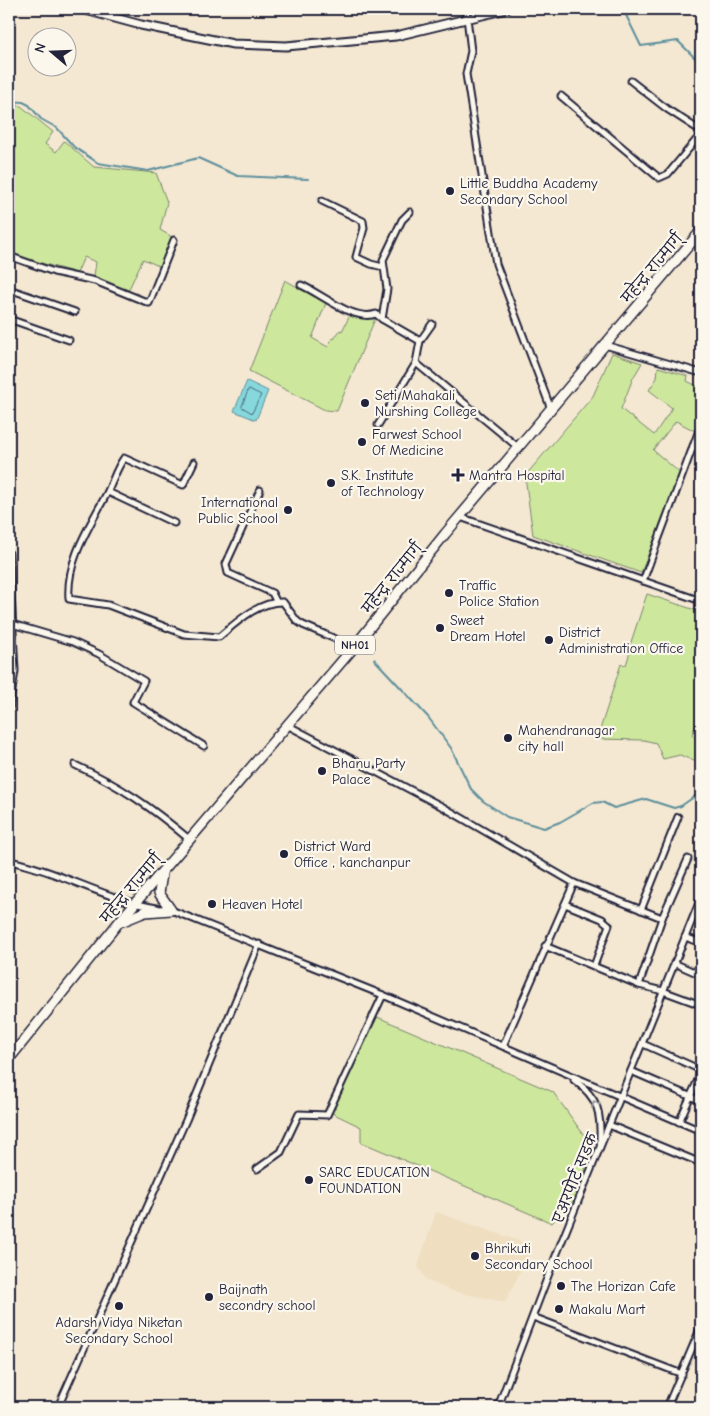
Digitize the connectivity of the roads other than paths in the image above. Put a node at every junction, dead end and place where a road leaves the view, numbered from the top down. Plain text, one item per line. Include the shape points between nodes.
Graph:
1 (82, 9) edge
2 (466, 9) edge
3 (507, 9) edge
4 (468, 17) junction
5 (631, 81) dead end
6 (561, 96) dead end
7 (701, 132) edge
8 (322, 201) dead end
9 (410, 212) dead end
10 (701, 231) edge
11 (174, 240) dead end
12 (9, 256) edge
13 (383, 267) junction
14 (301, 285) dead end
15 (9, 289) edge
16 (75, 312) dead end
17 (382, 319) junction
18 (9, 320) edge
19 (432, 324) dead end
20 (69, 340) dead end
21 (420, 341) junction
22 (605, 345) junction
23 (416, 363) junction
24 (701, 373) edge
25 (551, 408) junction
26 (378, 425) dead end
27 (701, 425) edge
28 (693, 446) junction
29 (519, 448) junction
30 (701, 450) edge
31 (194, 462) dead end
32 (260, 490) dead end
33 (108, 492) junction
34 (460, 517) junction
35 (174, 523) dead end
36 (9, 553) edge
37 (643, 581) junction
38 (701, 601) edge
39 (276, 602) junction
40 (12, 624) junction
41 (354, 647) junction
42 (9, 710) edge
43 (287, 725) junction
44 (204, 746) dead end
45 (75, 765) dead end
46 (678, 818) dead end
47 (190, 840) junction
48 (688, 859) dead end
49 (9, 861) edge
50 (162, 871) junction
51 (574, 883) junction
52 (701, 898) edge
53 (565, 904) junction
54 (135, 905) junction
55 (171, 910) junction
56 (641, 910) junction
57 (698, 912) edge
58 (662, 918) junction
59 (119, 922) junction
60 (685, 937) junction
61 (701, 943) edge
62 (259, 944) junction
63 (545, 946) junction
64 (674, 963) junction
65 (594, 966) junction
66 (701, 974) edge
67 (639, 985) junction
68 (663, 991) junction
69 (383, 995) junction
70 (701, 1005) edge
71 (643, 1044) junction
72 (503, 1046) junction
73 (9, 1059) edge
74 (631, 1071) junction
75 (701, 1071) edge
76 (565, 1074) junction
77 (690, 1096) junction
78 (620, 1097) junction
79 (701, 1101) edge
80 (679, 1122) junction
81 (609, 1125) junction
82 (701, 1130) edge
83 (600, 1148) junction
84 (701, 1163) edge
85 (257, 1169) dead end
86 (534, 1317) junction
87 (701, 1326) edge
88 (682, 1374) junction
89 (58, 1407) edge
90 (498, 1407) edge
91 (667, 1407) edge

1 - 4 street via 250,46 396,36
2 - 4 street
3 - 4 street
4 - 25 street via 471,51 466,74 496,264
5 - 7 street
6 - 7 street via 659,178 668,174
8 - 13 street via 362,220 364,228 356,256
9 - 13 street via 402,220 383,260
10 - 22 highway, महेन्द्र राज्मार्ग् / NH01
11 - 12 street via 149,303 95,281 54,272
13 - 17 street via 387,299
14 - 17 street via 361,315 369,317 376,314
15 - 16 street
17 - 21 street
18 - 20 street
19 - 21 street
21 - 23 street
22 - 24 street
22 - 25 highway, महेन्द्र राज्मार्ग् / NH01
23 - 26 street
23 - 29 street
25 - 29 highway, महेन्द्र राज्मार्ग् / NH01
27 - 28 street
28 - 30 street
28 - 37 street
29 - 34 highway, महेन्द्र राज्मार्ग् / NH01
31 - 33 street via 183,485 124,458
32 - 39 street via 226,564 228,573 272,593
33 - 35 street
33 - 39 street via 79,544 68,587 69,599 108,605 184,634 219,637 247,614
34 - 37 street
34 - 41 highway, महेन्द्र राज्मार्ग् / NH01
36 - 40 street
37 - 38 street
39 - 41 street via 284,602 303,625
40 - 42 street via 15,671
40 - 44 street via 73,642 144,681 133,702
41 - 43 highway, महेन्द्र राज्मार्ग् / NH01
43 - 47 highway, महेन्द्र राज्मार्ग् / NH01
43 - 51 street via 443,807
45 - 47 street via 104,778 151,807
46 - 56 street
47 - 50 highway, महेन्द्र राज्मार्ग् / NH01
48 - 58 street
49 - 54 street via 62,876
50 - 54 highway, महेन्द्र राज्मार्ग् / NH01
50 - 55 highway via 160,893
51 - 53 street
51 - 56 street
52 - 57 street, एअरपोर्ट सडक
53 - 63 street
53 - 65 street via 602,919 608,925
54 - 55 street
54 - 59 highway, महेन्द्र राज्मार्ग् / NH01
55 - 59 highway via 145,912
55 - 62 street
56 - 58 street
57 - 60 street, एअरपोर्ट सडक
58 - 67 street
59 - 73 highway, महेन्द्र राज्मार्ग् / NH01
60 - 61 street
60 - 64 street, एअरपोर्ट सडक
62 - 69 street
62 - 89 street via 186,1120
63 - 65 street
63 - 72 street
64 - 66 street
64 - 68 street, एअरपोर्ट सडक
65 - 67 street
67 - 68 street
68 - 70 street
68 - 71 street, एअरपोर्ट सडक
69 - 72 street
69 - 85 street via 327,1115 299,1114 281,1152
71 - 74 street, एअरपोर्ट सडक
71 - 75 street
72 - 76 street
74 - 77 street
74 - 78 street, एअरपोर्ट सडक
75 - 77 street
76 - 78 street
83 -> 76 street via 597,1107 587,1090
77 - 79 street
77 - 80 street
78 - 80 street
78 - 81 street, एअरपोर्ट सडक
80 - 82 street
81 - 83 street, एअरपोर्ट सडक
81 - 84 street
83 - 86 street, एअरपोर्ट सडक
86 - 88 street
86 - 90 street, एअरपोर्ट सडक
87 - 88 street
88 - 91 street

